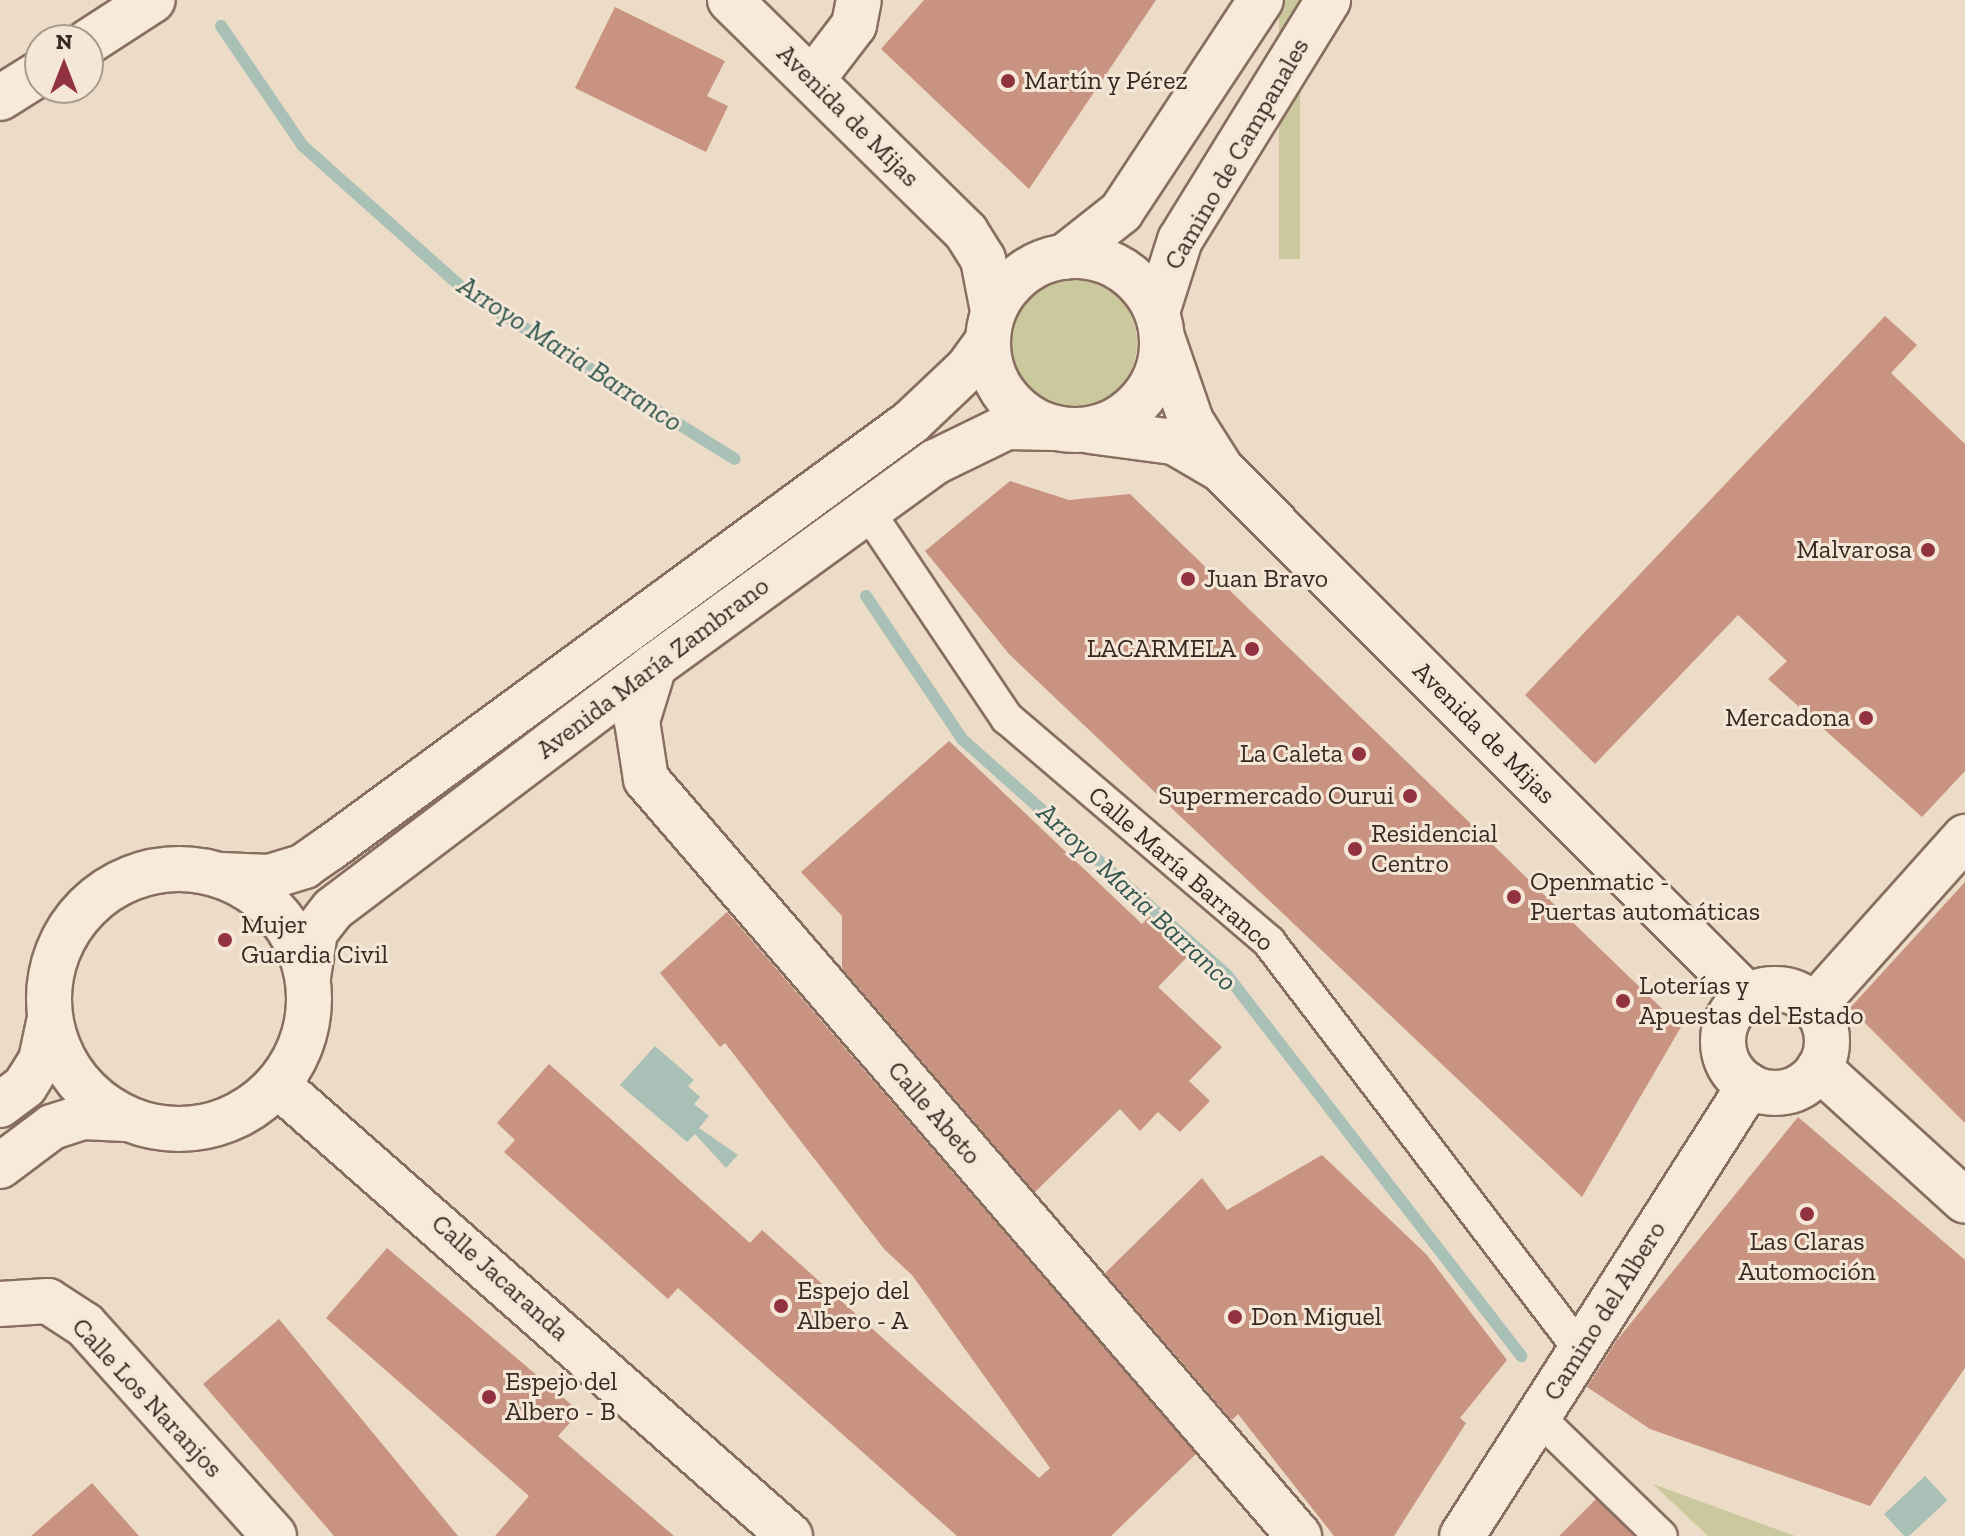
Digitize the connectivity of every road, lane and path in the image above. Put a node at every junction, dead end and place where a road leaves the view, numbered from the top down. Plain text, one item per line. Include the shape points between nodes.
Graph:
1 (153, 0) edge
2 (730, 0) edge
3 (859, 0) edge
4 (1261, 0) edge
5 (1328, 0) edge
6 (104, 32) edge
7 (812, 80) junction
8 (24, 83) edge
9 (0, 98) edge
10 (966, 232) junction
11 (1060, 258) junction
12 (991, 326) junction
13 (1160, 326) junction
14 (1068, 429) junction
15 (1222, 470) junction
16 (867, 510) junction
17 (654, 666) junction
18 (1965, 837) edge
19 (221, 875) junction
20 (308, 977) junction
21 (1747, 996) junction
22 (1814, 1006) junction
23 (49, 1021) junction
24 (1819, 1068) junction
25 (279, 1086) junction
26 (1749, 1086) junction
27 (0, 1105) edge
28 (125, 1119) junction
29 (0, 1166) edge
30 (1958, 1180) edge
31 (0, 1304) edge
32 (1579, 1348) junction
33 (1538, 1417) junction
34 (274, 1536) edge
35 (790, 1536) edge
36 (1299, 1536) edge
37 (1462, 1536) edge
38 (1661, 1536) edge

1 - 6 street
2 - 7 street, Avenida de Mijas
3 - 7 street via 854,25
4 - 11 street via 1121,212
5 - 13 street, Camino de Campanales via 1180,240
7 - 10 street, Avenida de Mijas
8 - 9 street
10 - 11 street, Avenida de Mijas
10 - 12 street, Avenida de Mijas via 983,259
11 - 12 street via 1021,274
11 - 13 street via 1120,268
12 - 14 street via 993,373 1006,397
12 - 19 street, Avenida María Zambrano via 968,368 911,422 330,848 304,866 269,877
13 - 14 street via 1149,391 1132,410
13 - 15 street, Avenida de Mijas via 1191,421
14 - 15 street, Avenida de Mijas via 1174,442
14 - 16 street, Avenida María Zambrano via 1007,427 972,441
15 - 21 street, Avenida de Mijas
16 - 17 street, Avenida María Zambrano
16 - 32 street, Calle María Barranco via 1007,718 1269,942
17 - 20 street, Avenida María Zambrano via 333,909 315,932
17 - 36 street, Calle Abeto via 637,721 646,779
18 - 22 street
19 - 20 street via 280,915
19 - 23 street via 161,870 132,876 93,899 64,934 49,976
20 - 25 street via 309,1018
21 - 22 street via 1789,990
21 - 26 street via 1729,1015 1722,1044 1733,1073
22 - 24 street via 1827,1042
23 - 27 street via 41,1060 25,1086
23 - 28 street via 60,1059 92,1097
24 - 26 street via 1789,1091
24 - 30 street
25 - 28 street via 241,1114 203,1127 164,1129
25 - 35 street, Calle Jacaranda
26 - 32 street, Camino del Albero
28 - 29 street via 83,1117 52,1127
31 - 34 street, Calle Los Naranjos via 48,1301 85,1325
32 - 33 street, Camino del Albero
33 - 37 street, Camino del Albero
33 - 38 street

